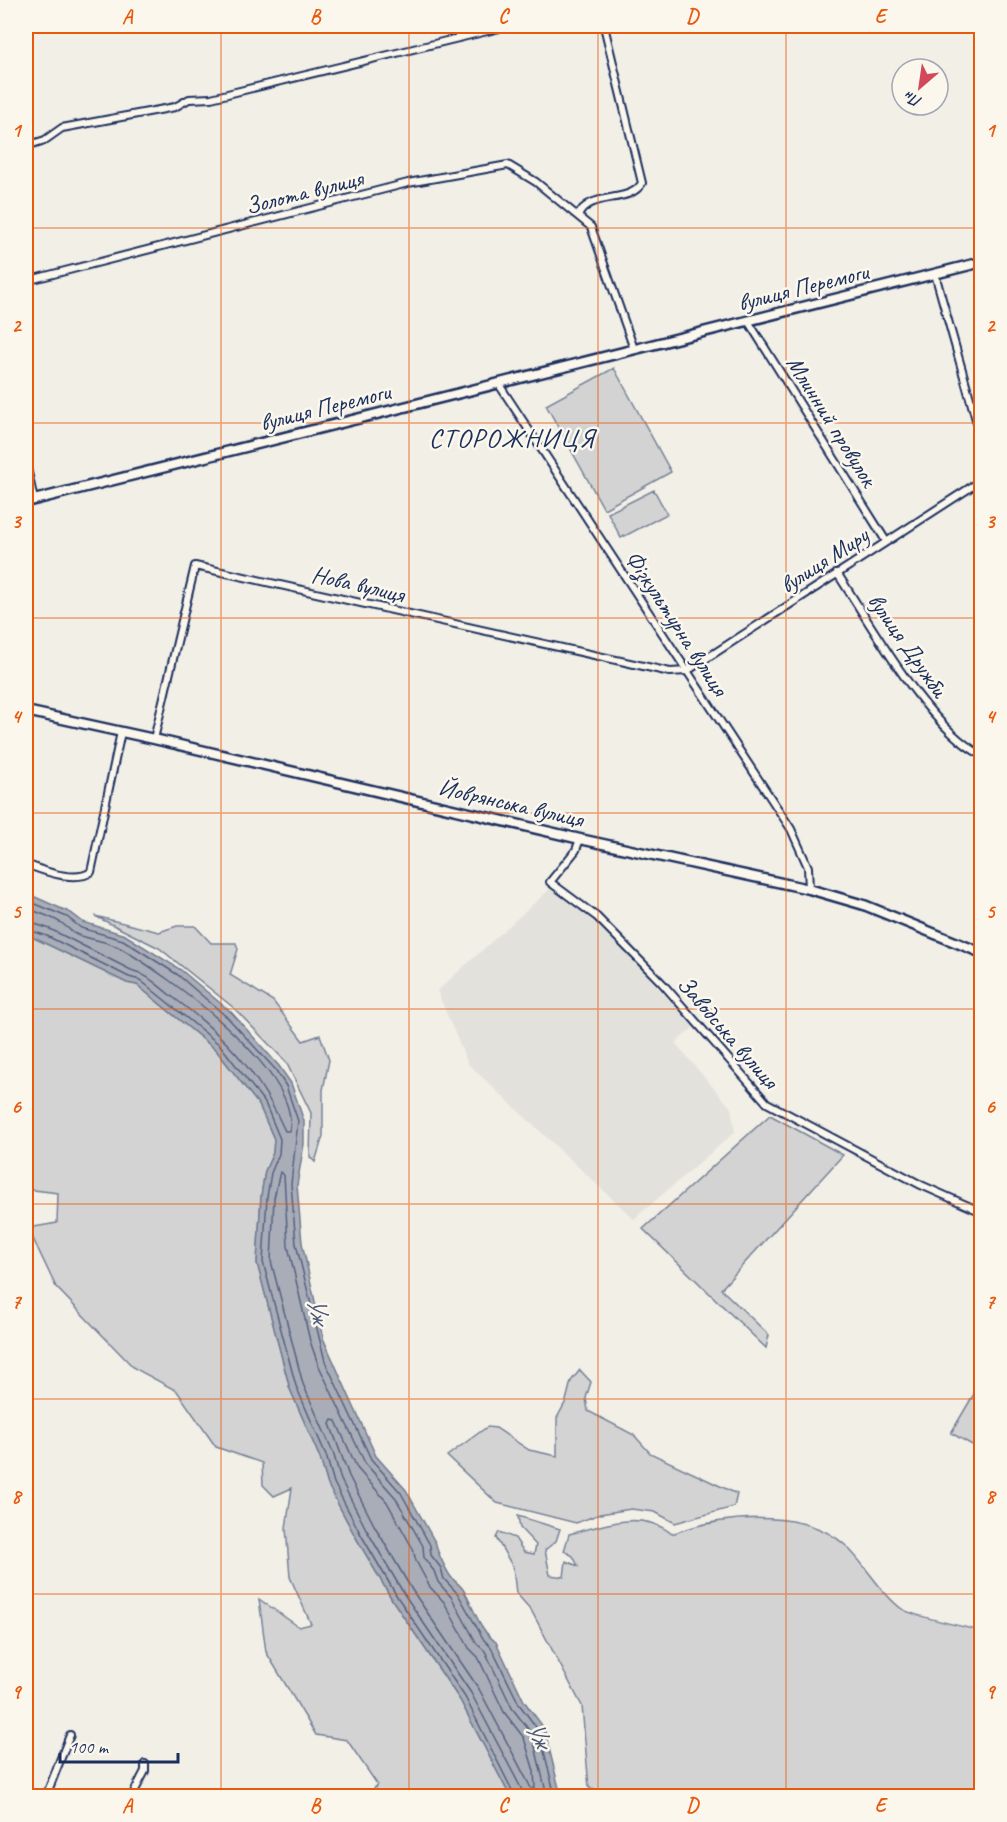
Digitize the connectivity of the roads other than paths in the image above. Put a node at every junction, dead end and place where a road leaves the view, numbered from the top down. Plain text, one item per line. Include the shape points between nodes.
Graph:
1 (508, 26) edge
2 (604, 26) edge
3 (26, 146) edge
4 (578, 216) junction
5 (981, 262) edge
6 (935, 274) junction
7 (26, 281) edge
8 (748, 321) junction
9 (634, 349) junction
10 (498, 383) junction
11 (981, 441) edge
12 (26, 463) edge
13 (981, 480) edge
14 (30, 501) edge
15 (886, 541) junction
16 (837, 573) junction
17 (687, 671) junction
18 (26, 711) edge
19 (121, 732) junction
20 (154, 739) junction
21 (981, 755) edge
22 (580, 840) junction
23 (26, 864) edge
24 (809, 889) junction
25 (981, 953) edge
26 (981, 1212) edge
27 (70, 1735) dead end
28 (145, 1764) dead end
29 (46, 1797) edge
30 (132, 1797) edge

1 - 3 street via 211,98 189,99 175,107 62,128 45,140
2 - 4 street via 642,183 634,192 588,204
4 - 7 street, Золота вулиця via 508,165 408,183
4 - 9 street via 591,227 598,243
5 - 6 street, вулиця Перемоги
6 - 8 street, вулиця Перемоги
6 - 11 street
8 - 9 street, вулиця Перемоги
8 - 15 street, Млинний провулок
9 - 10 street, вулиця Перемоги
10 - 14 street, вулиця Перемоги
10 - 17 street, Фізкультурна вулиця
12 - 14 street
13 - 15 street, вулиця Миру
15 - 16 street, вулиця Миру
16 - 17 street, вулиця Миру
16 - 21 street, вулиця Дружби via 914,690 958,742
17 - 20 street, Нова вулиця via 670,672 195,566
17 - 24 street, Фізкультурна вулиця via 791,829 808,867
18 - 19 street, Йоврянська вулиця
19 - 20 street, Йоврянська вулиця
19 - 23 street via 91,872 86,876 60,875
20 - 22 street, Йоврянська вулиця
22 - 24 street, Йоврянська вулиця
22 - 26 street, Заводська вулиця via 550,882 605,925 662,983 756,1093 782,1113
24 - 25 street, Йоврянська вулиця via 864,905
27 - 29 street
28 - 30 street

